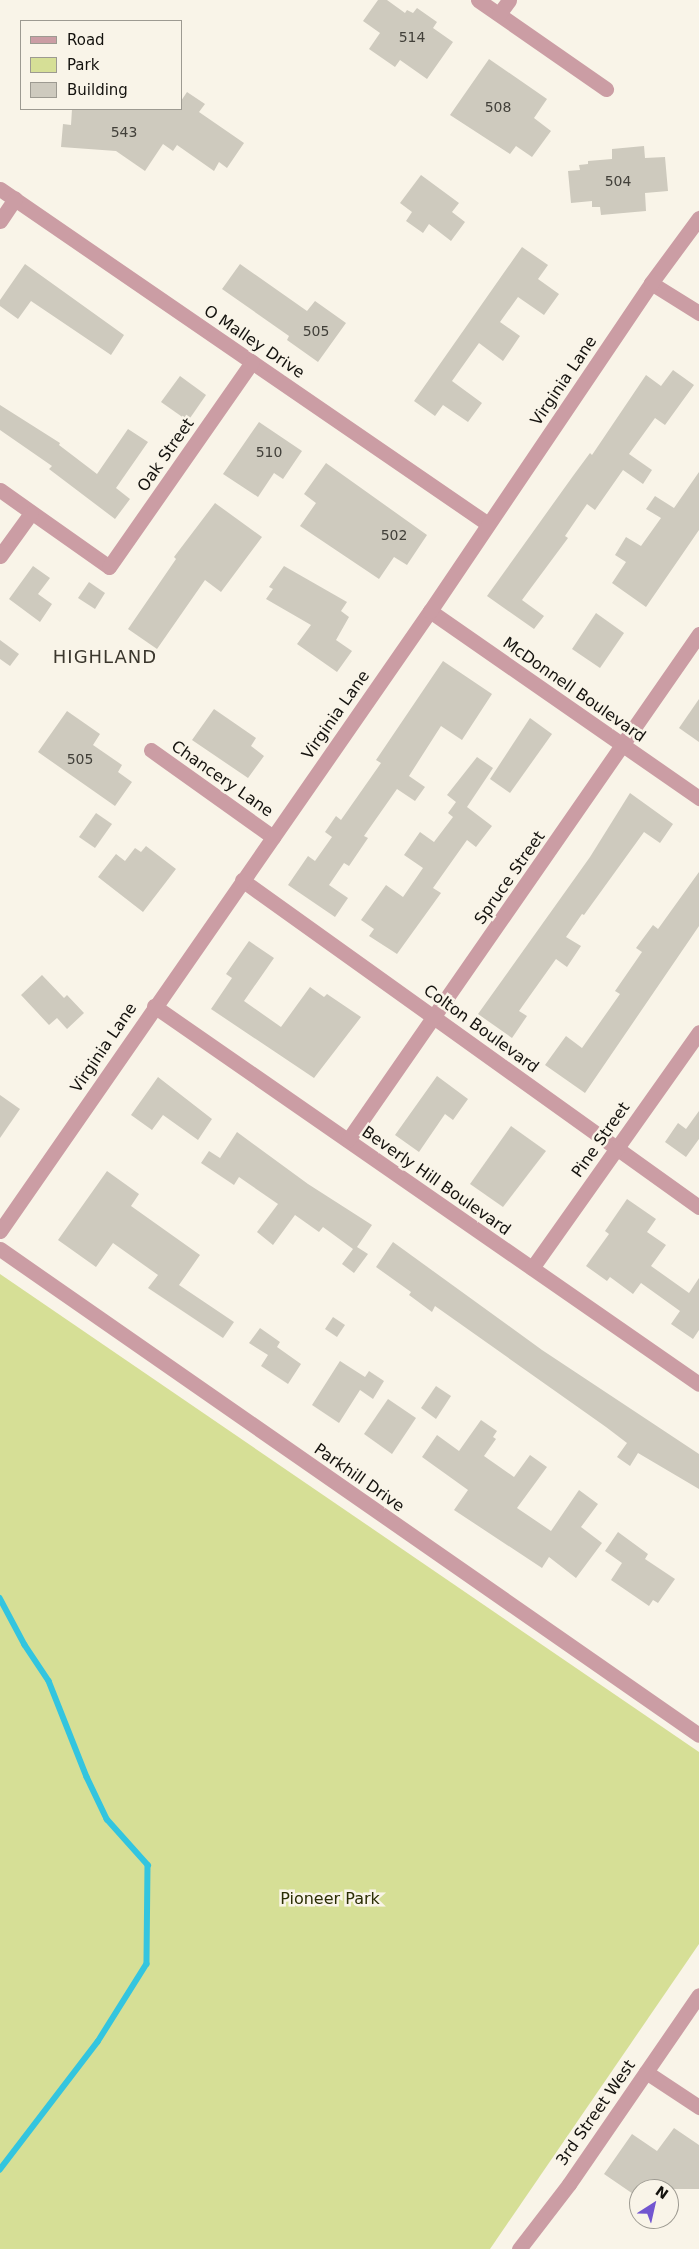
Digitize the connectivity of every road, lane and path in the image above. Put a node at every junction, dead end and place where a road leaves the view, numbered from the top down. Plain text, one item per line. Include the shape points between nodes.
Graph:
1 (478, 0) edge
2 (509, 0) edge
3 (499, 14) junction
4 (606, 89) dead end
5 (0, 189) edge
6 (15, 199) junction
7 (699, 218) edge
8 (0, 221) edge
9 (651, 283) junction
10 (699, 313) edge
11 (252, 362) junction
12 (0, 490) edge
13 (30, 512) junction
14 (488, 524) junction
15 (0, 556) edge
16 (430, 611) junction
17 (699, 634) edge
18 (624, 746) junction
19 (151, 750) dead end
20 (699, 798) edge
21 (273, 837) junction
22 (242, 880) junction
23 (154, 1006) junction
24 (434, 1017) junction
25 (699, 1032) edge
26 (348, 1140) junction
27 (617, 1148) junction
28 (699, 1207) edge
29 (0, 1232) edge
30 (0, 1249) edge
31 (532, 1268) junction
32 (699, 1384) edge
33 (699, 1735) edge
34 (699, 1995) edge
35 (646, 2072) junction
36 (699, 2107) edge
37 (519, 2249) edge

1 - 3 street
2 - 3 street
3 - 4 street
5 - 6 street, O Malley Drive
6 - 8 street
6 - 11 street, O Malley Drive
7 - 9 street, Virginia Lane
9 - 10 street
9 - 14 street, Virginia Lane
11 - 13 street, Oak Street via 109,567
11 - 14 street, O Malley Drive
12 - 13 street
13 - 15 street
14 - 16 street, Virginia Lane
16 - 18 street, McDonnell Boulevard
16 - 21 street, Virginia Lane
17 - 18 street, Spruce Street
18 - 20 street, McDonnell Boulevard
18 - 24 street, Spruce Street
19 - 21 street, Chancery Lane
21 - 22 street, Virginia Lane
22 - 23 street, Virginia Lane
22 - 24 street, Colton Boulevard
23 - 26 street, Beverly Hill Boulevard
23 - 29 street, Virginia Lane
24 - 26 street, Spruce Street
24 - 27 street, Colton Boulevard
25 - 27 street, Pine Street
26 - 31 street, Beverly Hill Boulevard
27 - 28 street, Colton Boulevard
27 - 31 street, Pine Street
30 - 33 street, Parkhill Drive
31 - 32 street, Beverly Hill Boulevard
34 - 35 street, 3rd Street West
35 - 36 street
35 - 37 street, 3rd Street West

